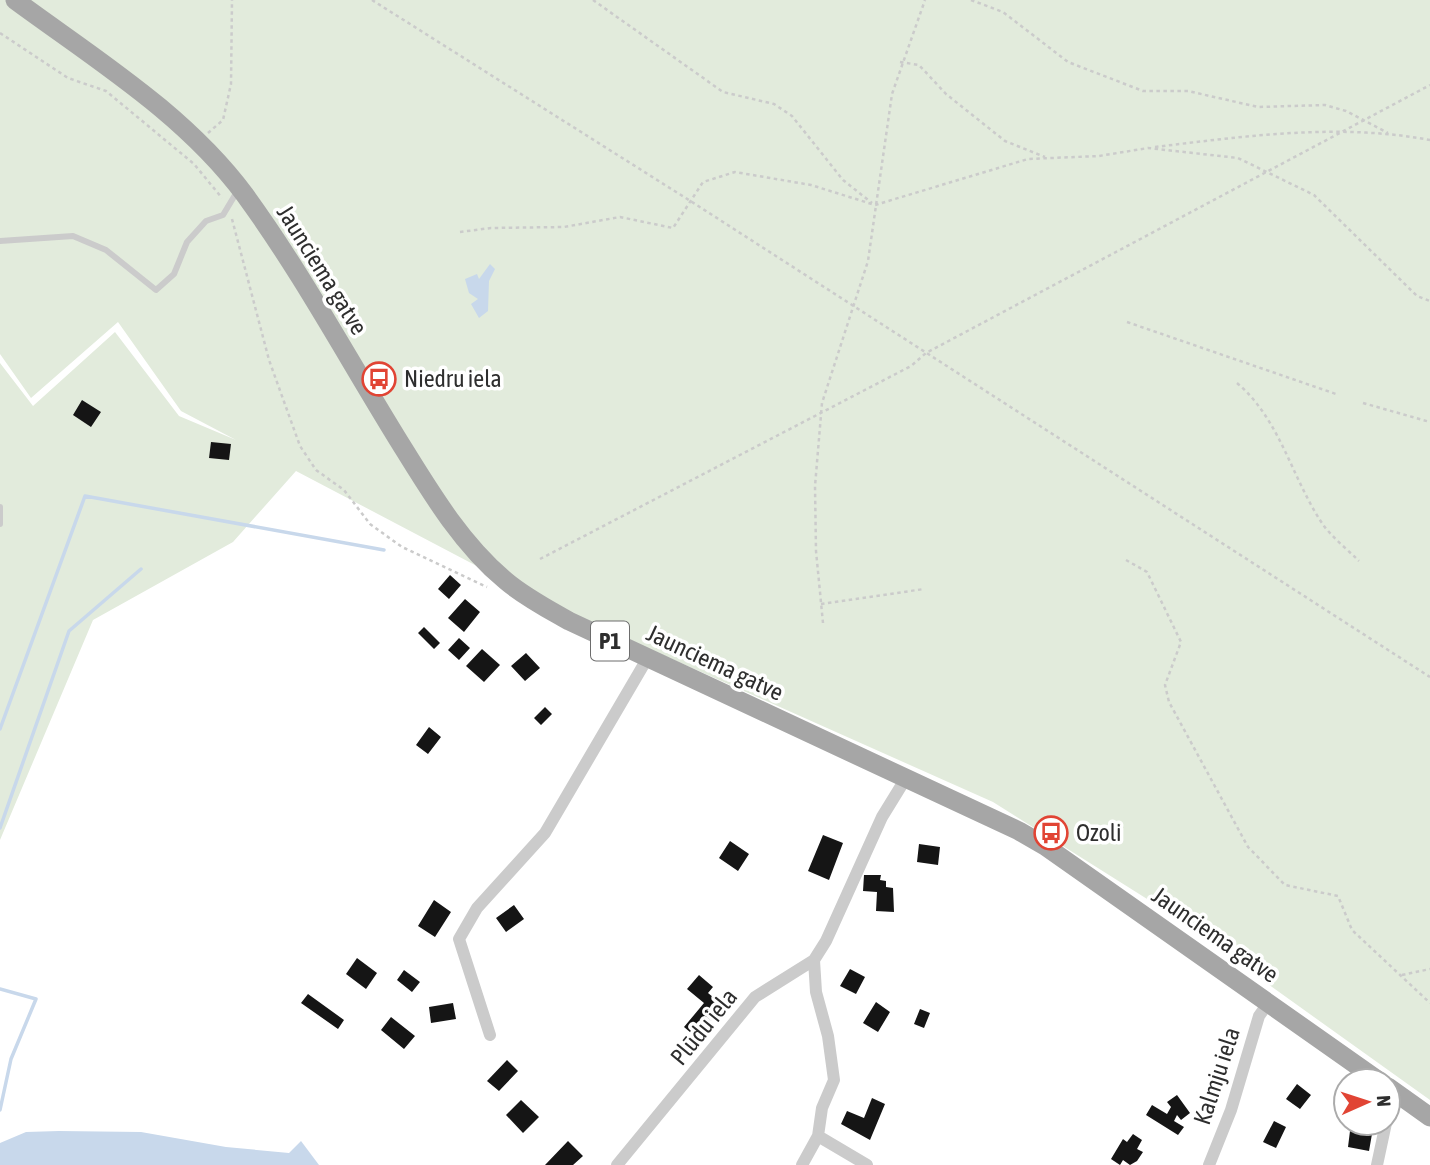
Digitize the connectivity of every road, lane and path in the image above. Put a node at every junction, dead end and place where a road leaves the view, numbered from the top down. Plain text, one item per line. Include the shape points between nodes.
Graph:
1 (15, 0) edge
2 (232, 0) edge
3 (372, 0) edge
4 (593, 0) edge
5 (925, 0) edge
6 (971, 0) edge
7 (0, 33) edge
8 (901, 62) junction
9 (1430, 85) edge
10 (1363, 122) junction
11 (1388, 132) junction
12 (1342, 133) junction
13 (1430, 141) edge
14 (197, 142) junction
15 (1148, 148) junction
16 (1048, 158) junction
17 (1264, 171) junction
18 (239, 188) junction
19 (692, 202) junction
20 (875, 205) junction
21 (229, 206) junction
22 (460, 232) dead end
23 (0, 241) edge
24 (1430, 301) edge
25 (854, 306) junction
26 (1127, 322) dead end
27 (926, 353) junction
28 (1237, 383) dead end
29 (1336, 394) dead end
30 (1363, 403) dead end
31 (821, 410) junction
32 (1430, 422) edge
33 (0, 507) edge
34 (0, 524) edge
35 (540, 559) dead end
36 (1126, 561) dead end
37 (1359, 561) dead end
38 (493, 589) dead end
39 (924, 589) dead end
40 (821, 604) junction
41 (823, 623) dead end
42 (647, 659) junction
43 (1430, 677) edge
44 (906, 778) junction
45 (814, 960) junction
46 (1430, 969) edge
47 (1401, 975) junction
48 (1269, 1002) junction
49 (1430, 1003) edge
50 (490, 1035) dead end
51 (1360, 1067) edge
52 (1402, 1097) edge
53 (1430, 1117) edge
54 (818, 1136) junction
55 (1383, 1137) edge
56 (617, 1165) edge
57 (802, 1165) edge
58 (867, 1165) edge
59 (1209, 1165) edge
60 (1377, 1165) edge

1 - 14 main road, Jaunciema gatve / P1 via 155,103
2 - 14 path via 231,84 223,120
3 - 19 path
4 - 20 path via 723,92 774,104 792,116 843,180
5 - 8 path
6 - 10 path via 1003,12 1068,62 1143,91 1188,91 1258,107 1325,105
7 - 21 path via 68,78 106,91 194,164
8 - 16 path via 919,65 946,94 1005,141
8 - 20 path
9 - 10 path
10 - 11 path
10 - 12 path
11 - 12 path
11 - 13 path
12 - 15 path via 1265,134
12 - 17 path
14 - 18 main road, Jaunciema gatve / P1
15 - 16 path
15 - 17 path via 1238,159
16 - 20 path via 1028,159
17 - 24 path via 1314,195 1417,296
17 - 27 path
18 - 21 lane
18 - 42 main road, Jaunciema gatve / P1 via 420,475 472,547 506,581 539,604
19 - 20 path via 703,182 735,172 811,185
19 - 22 path via 673,229 620,217 564,227
19 - 25 path
20 - 25 path via 868,261
21 - 23 lane via 223,215 206,220 187,242 174,274 156,290 106,250 73,236
21 - 38 path via 269,360 300,446 316,470 344,490 370,524 402,547
25 - 27 path
25 - 31 path
26 - 29 path
27 - 31 path via 911,366
27 - 43 path
28 - 37 path via 1255,398 1269,420 1325,527
30 - 32 path
31 - 35 path
31 - 40 path via 815,486
33 - 34 lane
36 - 47 path via 1147,572 1181,642 1165,685 1169,702 1248,847 1285,885 1338,896 1352,930
39 - 40 path
40 - 41 path
42 - 44 main road, Jaunciema gatve / P1
42 - 50 street via 545,833 477,908 459,939
44 - 45 street, Plūdu iela via 882,817
44 - 48 main road, Jaunciema gatve / P1 via 1045,846
45 - 54 street via 834,1080 822,1108
45 - 56 street, Plūdu iela via 755,997
46 - 47 path
47 - 49 path
48 - 51 main road, Jaunciema gatve / P1
48 - 59 street, Kalmju iela via 1259,1016
52 - 53 main road, Jaunciema gatve / P1
54 - 57 street
54 - 58 street
55 - 60 street

